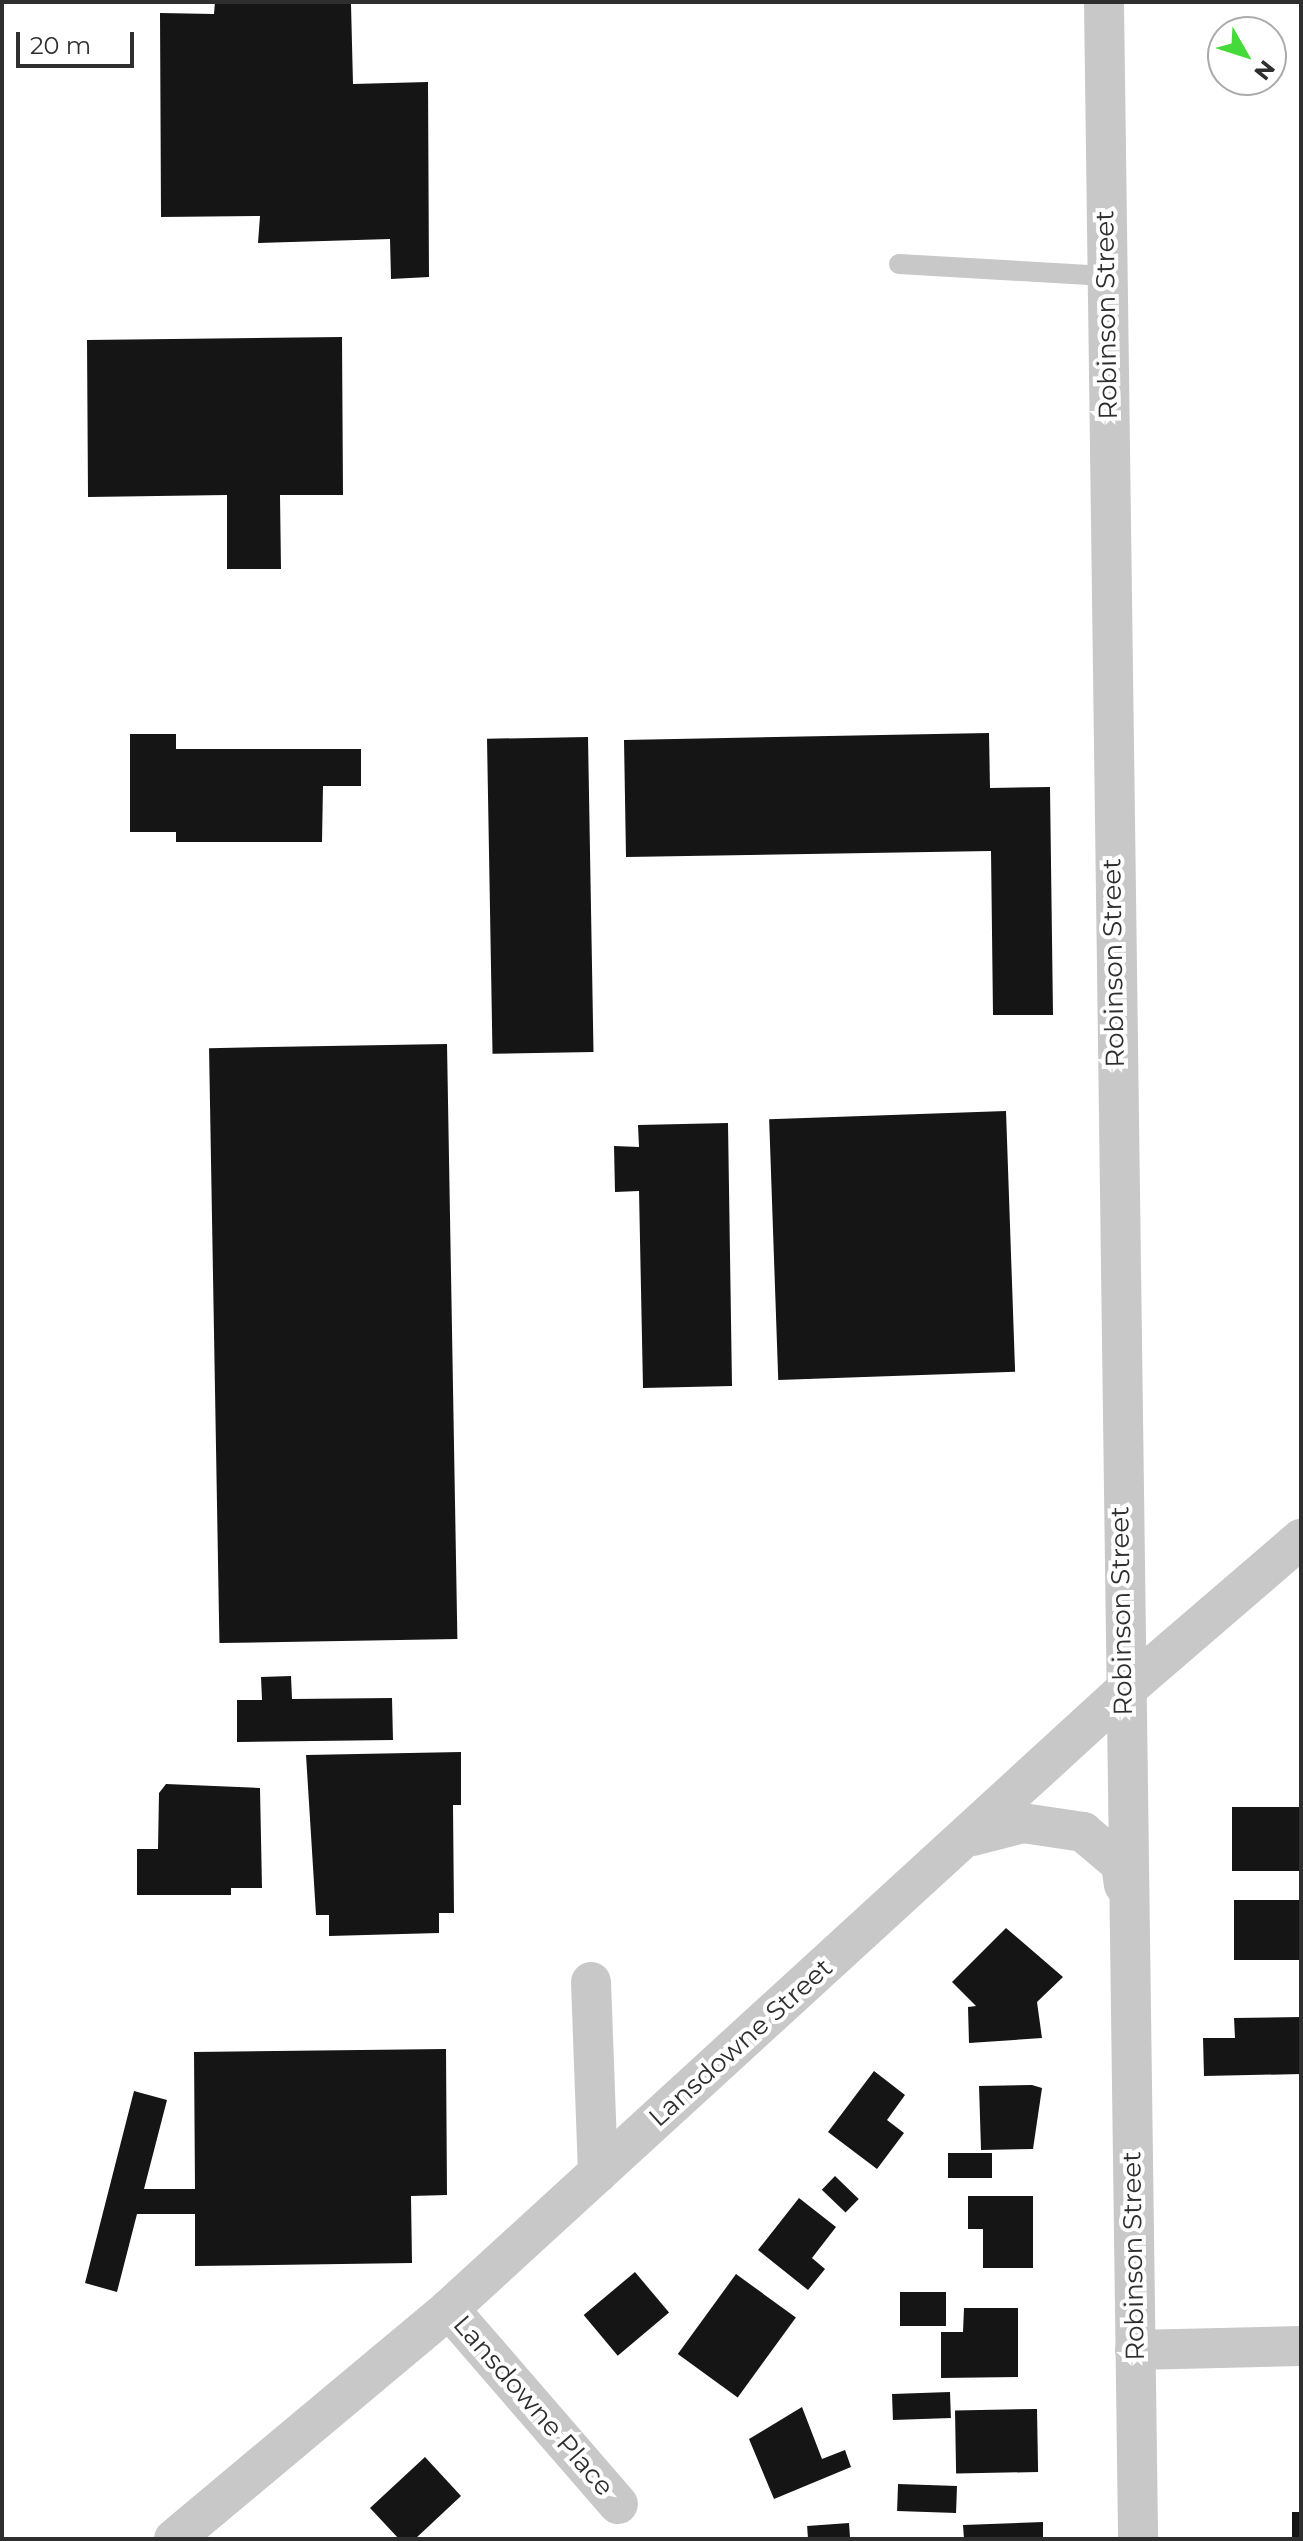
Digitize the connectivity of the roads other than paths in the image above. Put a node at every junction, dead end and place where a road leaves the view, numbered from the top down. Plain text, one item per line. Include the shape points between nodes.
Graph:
1 (1104, 2) edge
2 (899, 264) dead end
3 (1106, 276) junction
4 (1301, 1539) edge
5 (1123, 1692) junction
6 (972, 1837) junction
7 (1128, 1924) junction
8 (591, 1982) dead end
9 (598, 2173) junction
10 (449, 2309) junction
11 (1301, 2346) edge
12 (1135, 2350) junction
13 (618, 2504) dead end
14 (174, 2539) edge
15 (1138, 2539) edge

1 - 3 street, Robinson Street
2 - 3 lane
3 - 5 street, Robinson Street
4 - 5 street, Lansdowne Street
5 - 6 street, Lansdowne Street
5 - 7 street, Robinson Street
6 - 7 street, Robinson Street via 1053,1824 1104,1844 1121,1864
6 - 9 street, Lansdowne Street
7 - 12 street, Robinson Street
8 - 9 street
9 - 10 street, Lansdowne Street
10 - 13 street, Lansdowne Place
10 - 14 street, Lansdowne Street
11 - 12 street
12 - 15 street, Robinson Street

